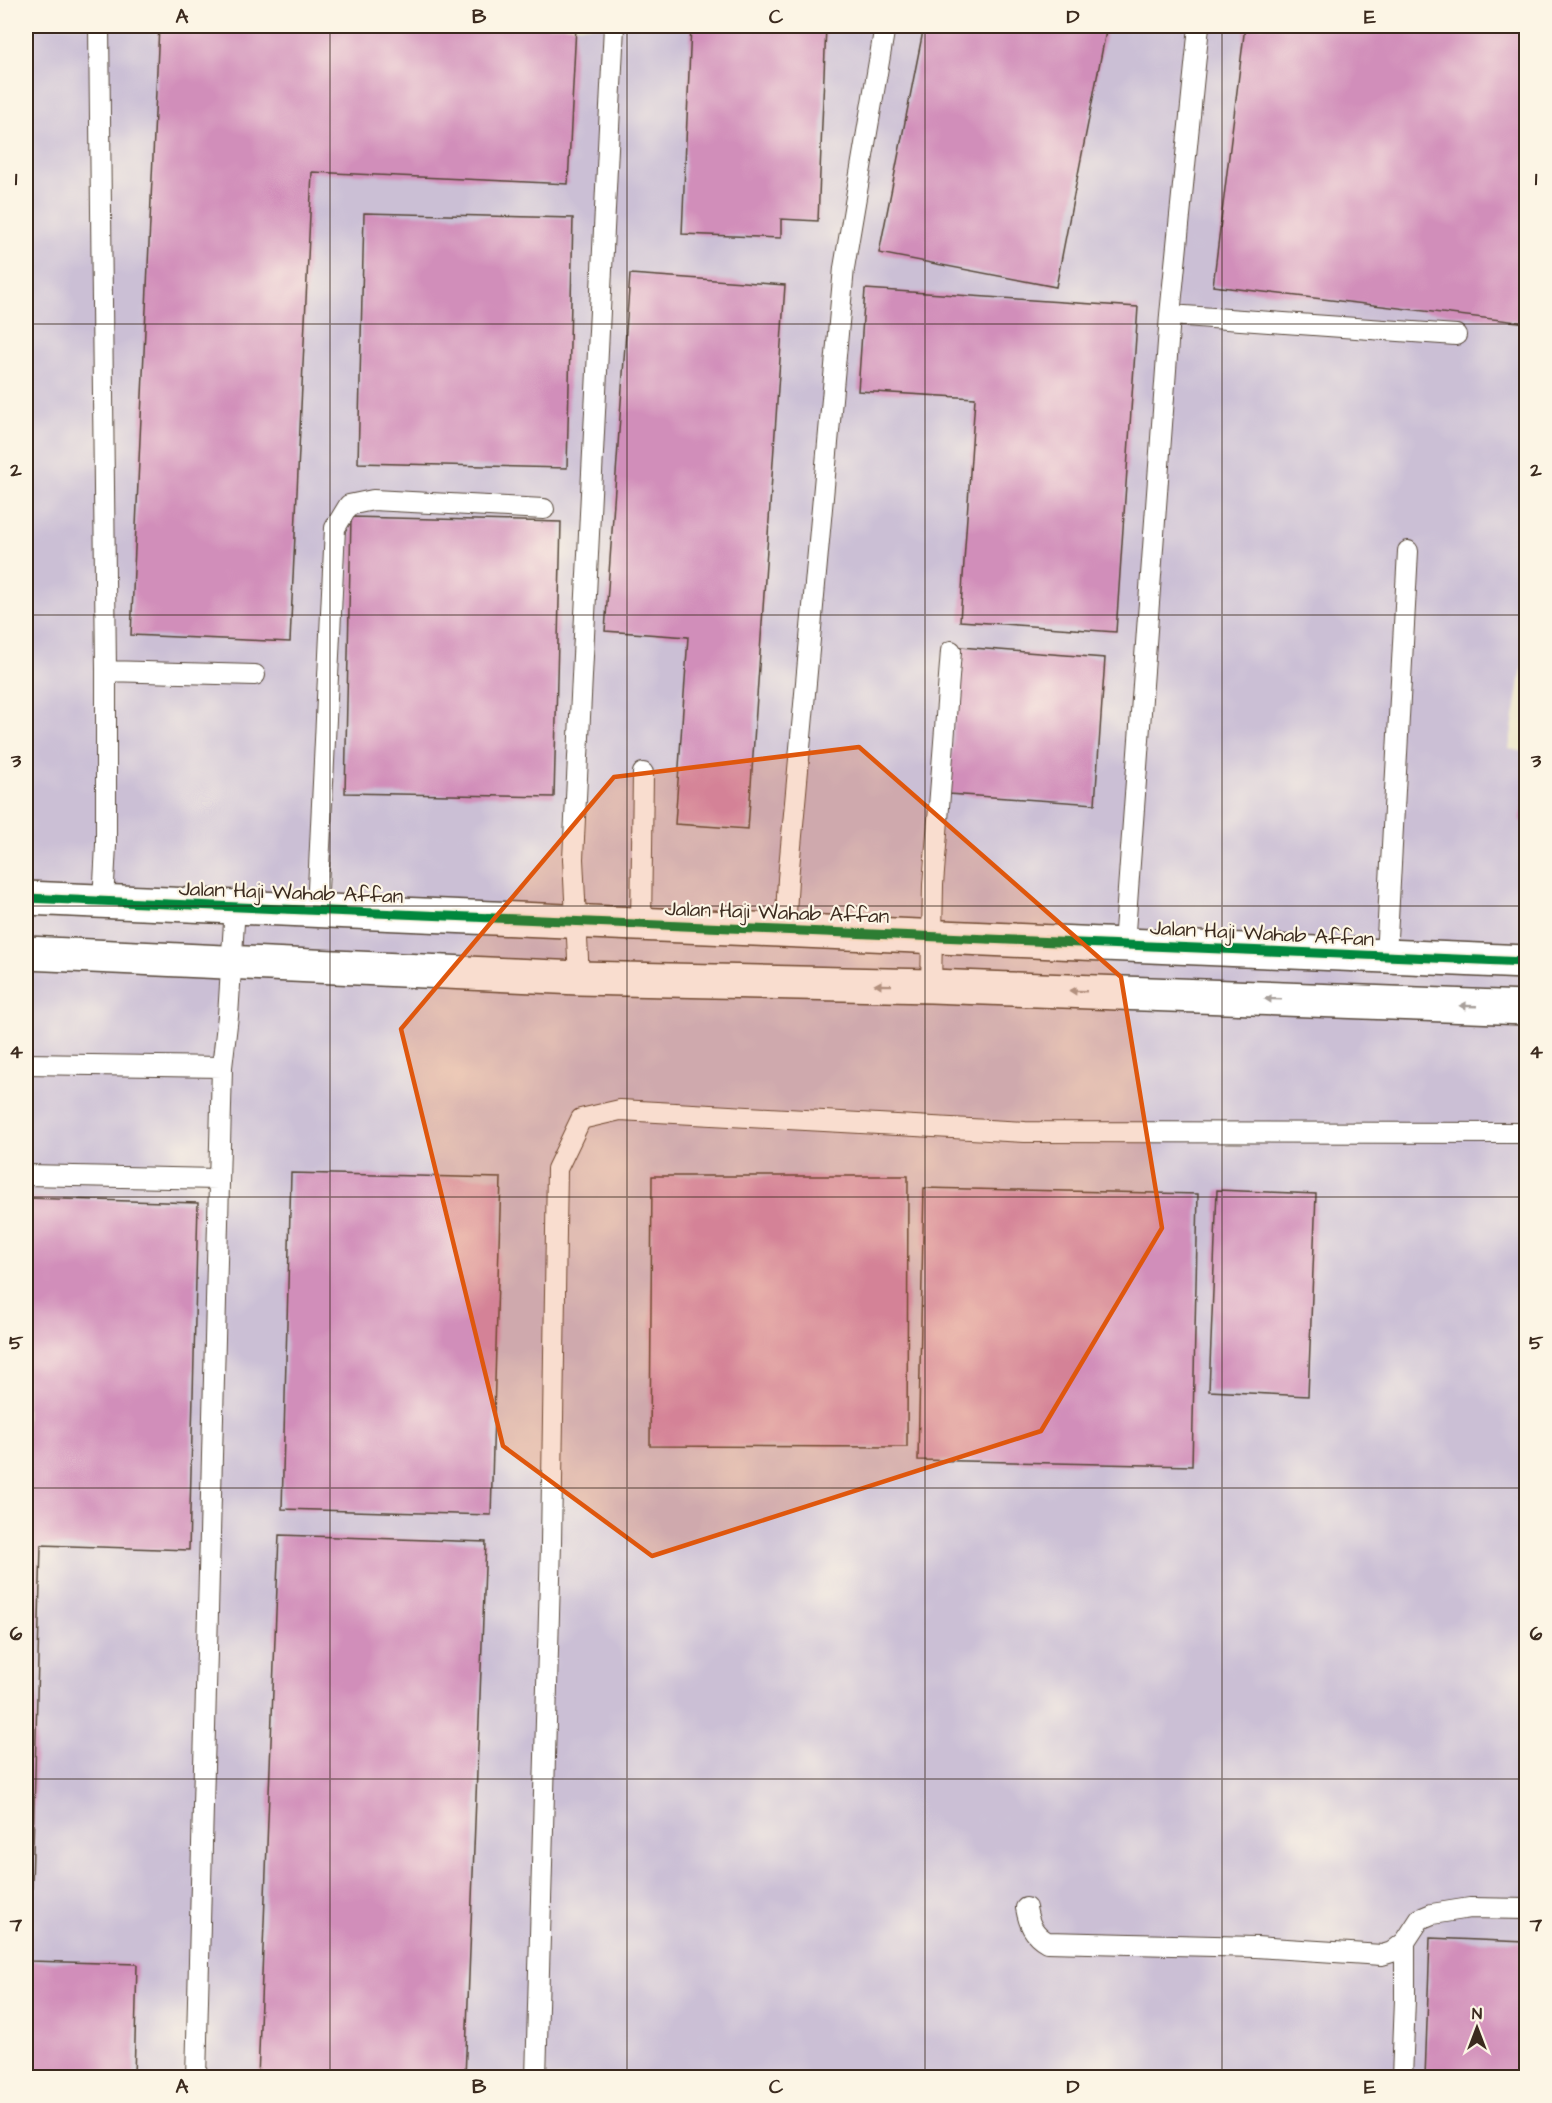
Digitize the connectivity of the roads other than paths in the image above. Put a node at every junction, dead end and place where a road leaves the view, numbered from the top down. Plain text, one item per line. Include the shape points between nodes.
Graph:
1 (99, 26) edge
2 (614, 26) edge
3 (885, 26) edge
4 (1199, 26) edge
5 (1170, 315) junction
6 (1456, 335) dead end
7 (544, 509) dead end
8 (1408, 551) dead end
9 (951, 651) dead end
10 (106, 671) junction
11 (255, 675) dead end
12 (643, 773) dead end
13 (26, 898) edge
14 (103, 902) junction
15 (235, 908) junction
16 (317, 910) junction
17 (575, 921) junction
18 (640, 925) junction
19 (785, 931) junction
20 (933, 937) junction
21 (1124, 945) junction
22 (26, 953) edge
23 (1386, 956) junction
24 (231, 961) junction
25 (1527, 962) edge
26 (579, 978) junction
27 (931, 986) junction
28 (1527, 1008) edge
29 (26, 1064) edge
30 (222, 1067) junction
31 (1527, 1133) edge
32 (26, 1175) edge
33 (218, 1179) junction
34 (1026, 1908) dead end
35 (1527, 1909) edge
36 (1406, 1942) junction
37 (196, 2078) edge
38 (536, 2078) edge
39 (1402, 2078) edge

1 - 10 lane
2 - 17 lane via 573,859
3 - 19 lane via 844,268
4 - 5 lane
5 - 6 lane
5 - 21 lane
7 - 16 lane via 373,500 350,505 335,528
8 - 23 lane
9 - 20 lane via 933,885
10 - 11 lane
10 - 14 lane
12 - 18 lane
13 - 14 street, Jalan Haji Wahab Affan
14 - 15 street, Jalan Haji Wahab Affan
15 - 16 street, Jalan Haji Wahab Affan
15 - 24 lane
16 - 17 street, Jalan Haji Wahab Affan
17 - 18 street, Jalan Haji Wahab Affan
17 - 26 lane
18 - 19 street, Jalan Haji Wahab Affan
19 - 20 street, Jalan Haji Wahab Affan
20 - 21 street, Jalan Haji Wahab Affan
20 - 27 lane
21 - 23 street, Jalan Haji Wahab Affan
22 - 24 street
23 - 25 street, Jalan Haji Wahab Affan
24 - 26 street
24 - 30 lane
27 -> 26 street
28 -> 27 street
29 - 30 lane
30 - 33 lane
31 - 38 lane via 1025,1132 620,1110 581,1119 557,1169
32 - 33 lane
33 - 37 lane
34 - 36 lane via 1032,1930 1047,1942 1256,1947 1371,1955 1392,1952
35 - 36 lane via 1470,1908 1432,1914 1420,1919
36 - 39 lane

